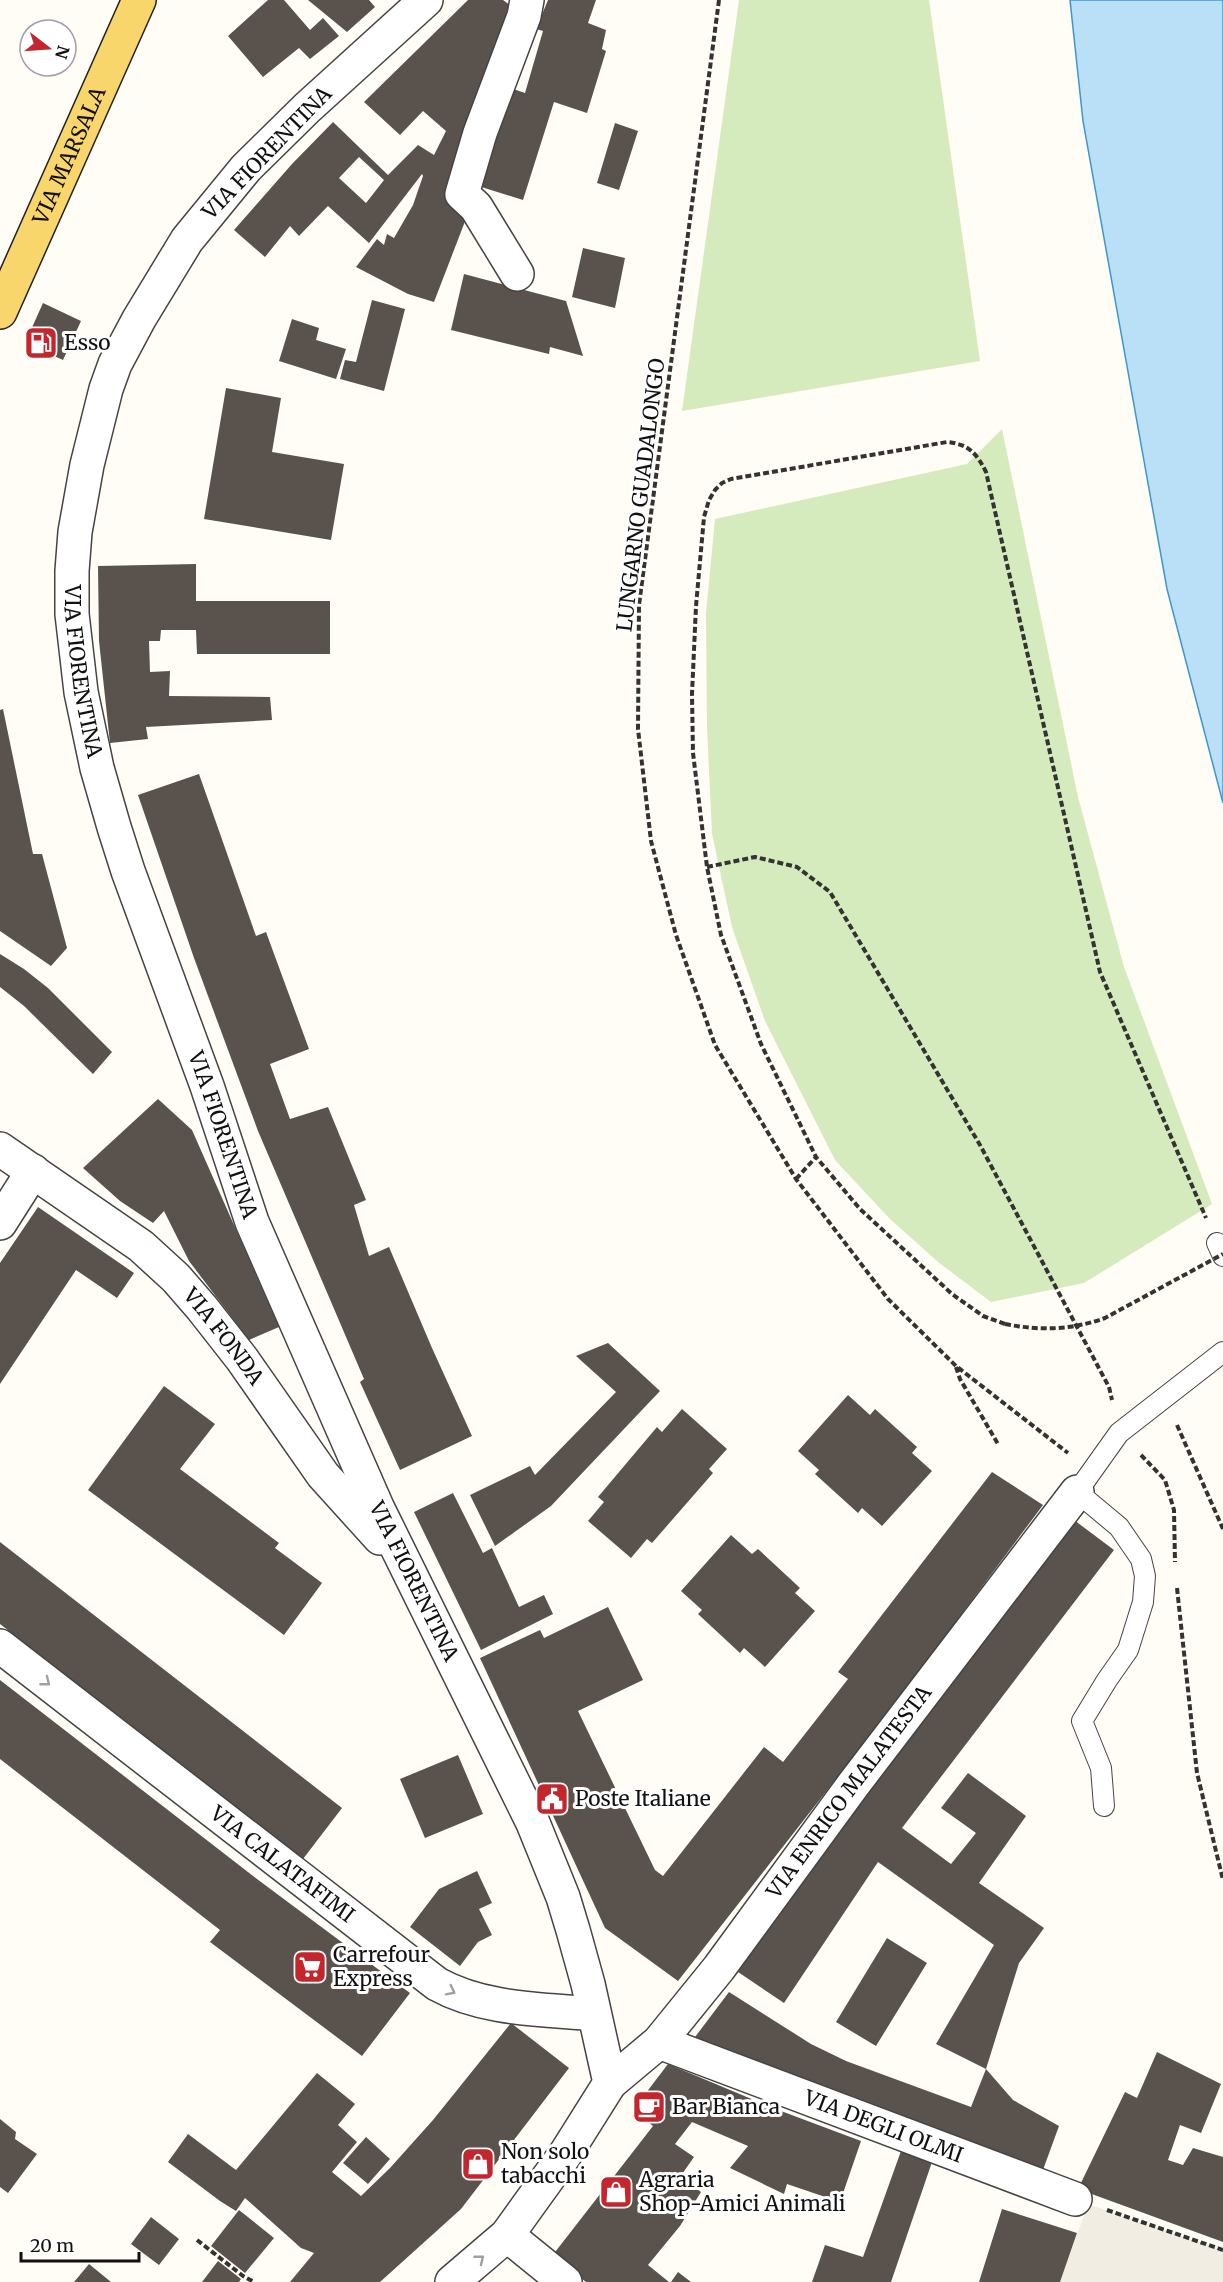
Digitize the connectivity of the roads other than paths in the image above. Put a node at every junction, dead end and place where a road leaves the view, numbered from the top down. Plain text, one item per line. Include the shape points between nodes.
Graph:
1 (139, 0) edge
2 (426, 0) edge
3 (527, 0) edge
4 (517, 274) dead end
5 (0, 312) edge
6 (0, 1149) edge
7 (33, 1171) junction
8 (0, 1223) edge
9 (1223, 1352) edge
10 (1077, 1492) junction
11 (405, 1566) junction
12 (0, 1646) edge
13 (1104, 1806) dead end
14 (594, 2014) junction
15 (659, 2042) junction
16 (610, 2083) junction
17 (1075, 2199) road end
18 (507, 2235) junction
19 (452, 2282) edge
20 (565, 2282) edge

1 - 5 main road, VIA MARSALA
2 - 11 street, VIA FIORENTINA via 246,168 187,240 126,342 106,389 87,465 72,571 72,614 81,692 97,768 128,871 252,1222
3 - 4 street via 462,194 476,207
6 - 7 street, VIA FONDA
7 - 8 street
7 - 11 street, VIA FONDA via 141,1246 176,1278 242,1359 323,1475
9 - 10 lane via 1119,1432
10 - 13 lane via 1119,1527 1141,1558 1145,1576 1143,1602 1128,1650 1082,1721 1101,1768
10 - 15 street, VIA ENRICO MALATESTA
11 - 14 street, VIA FIORENTINA via 533,1823 563,1897
12 -> 14 street, VIA CALATAFIMI via 437,1984 490,2004
14 - 16 street, VIA FIORENTINA
15 - 16 street, VIA ENRICO MALATESTA
15 - 17 street, VIA DEGLI OLMI
16 - 18 street
19 -> 18 street
18 - 20 street

